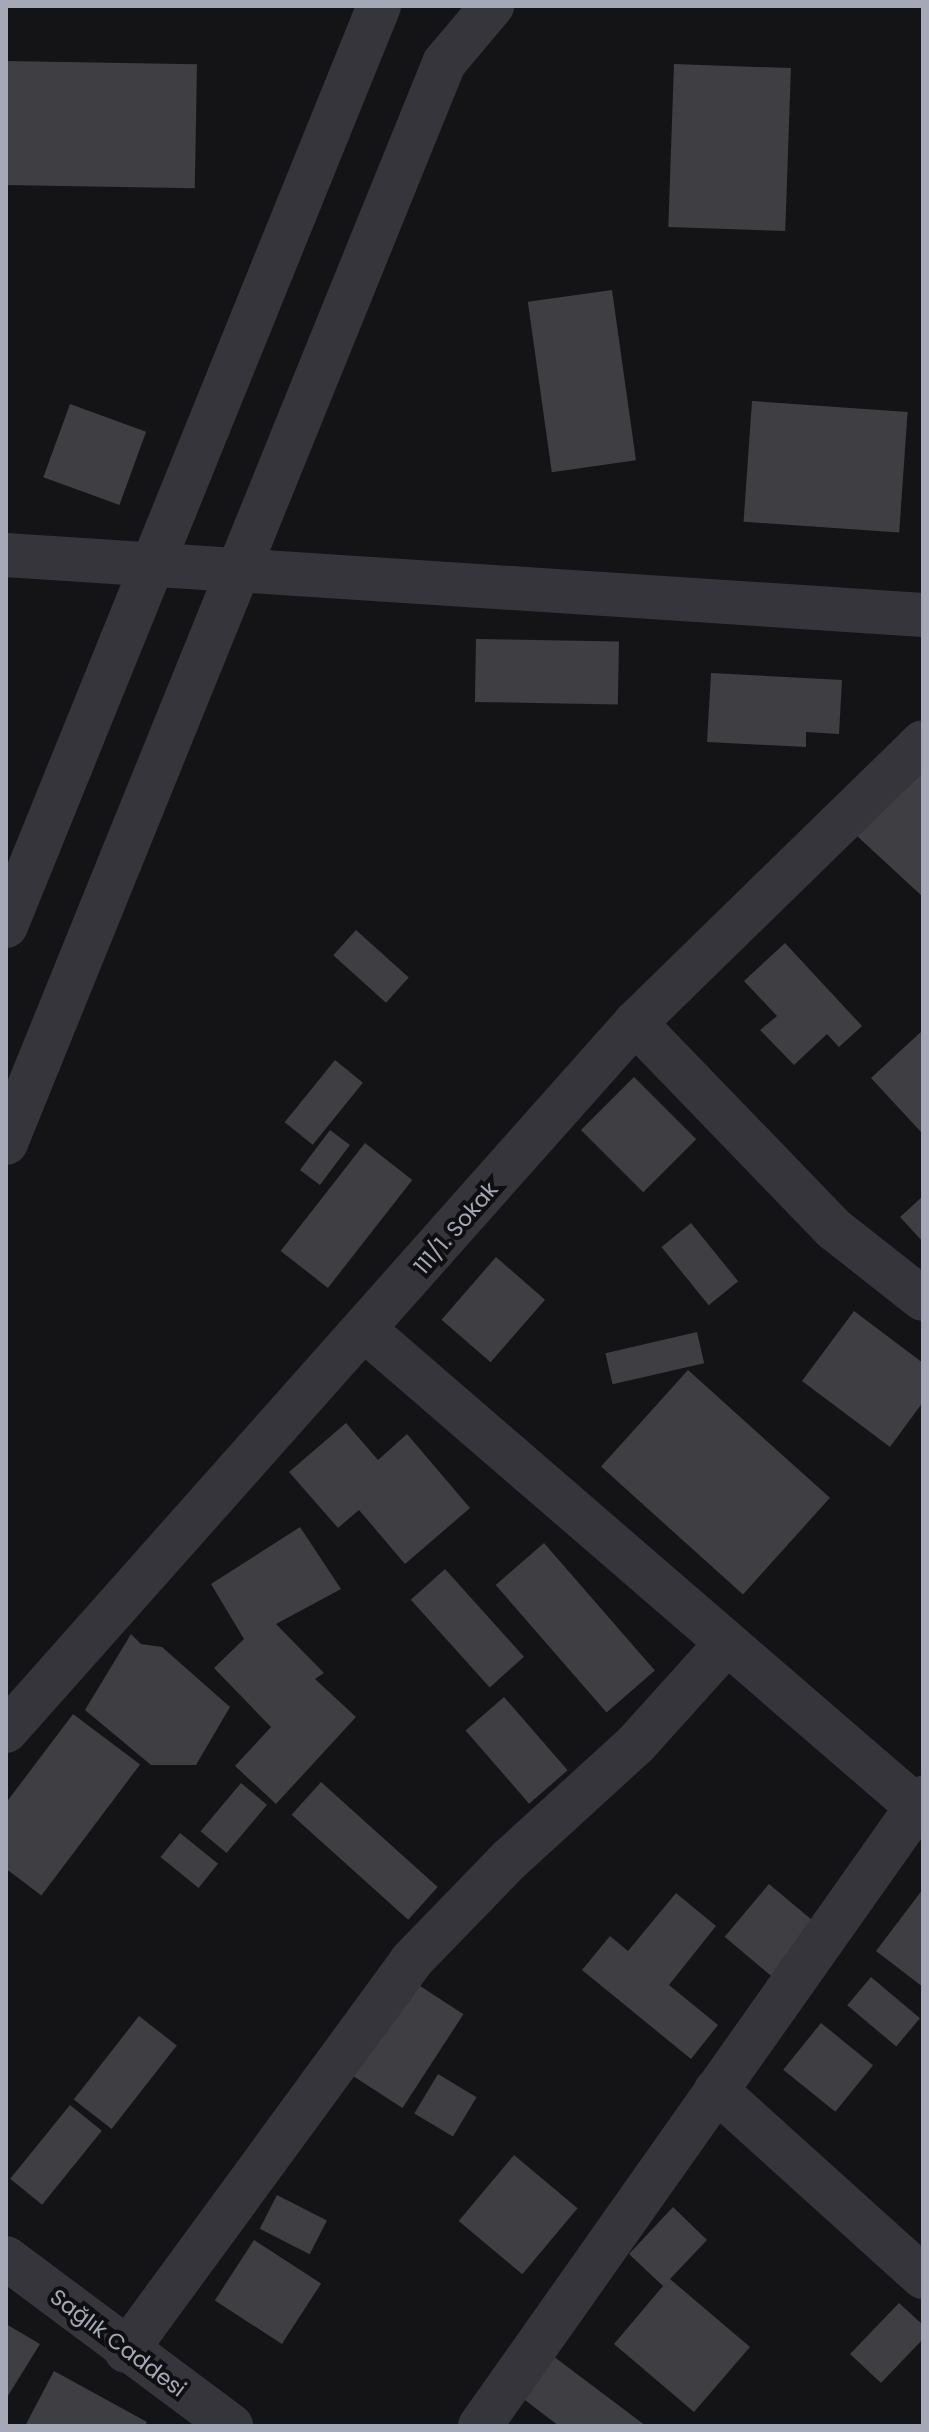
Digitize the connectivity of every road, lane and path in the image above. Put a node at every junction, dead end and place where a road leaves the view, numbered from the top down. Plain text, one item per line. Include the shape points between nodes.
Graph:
1 (379, 6) edge
2 (492, 6) edge
3 (6, 555) edge
4 (151, 563) junction
5 (236, 567) junction
6 (923, 615) edge
7 (923, 742) edge
8 (6, 926) edge
9 (635, 1023) junction
10 (6, 1143) edge
11 (923, 1299) edge
12 (366, 1331) junction
13 (725, 1645) junction
14 (6, 1731) edge
15 (920, 1802) edge
16 (716, 2090) junction
17 (6, 2258) edge
18 (923, 2277) edge
19 (126, 2351) junction
20 (231, 2426) edge
21 (480, 2426) edge

1 - 4 street
2 - 5 street via 444,63
3 - 4 street
4 - 5 street
4 - 8 street
5 - 6 street
5 - 10 street
7 - 9 street, 111/1. Sokak
9 - 11 street via 834,1229
9 - 12 street, 111/1. Sokak
12 - 13 street via 623,1550
12 - 14 street, 111/1. Sokak
13 - 15 street
13 - 19 street via 636,1744 509,1860 411,1961
15 - 16 street
16 - 18 street
16 - 21 street
17 - 19 street, Sağlık Caddesi
19 - 20 street, Sağlık Caddesi

